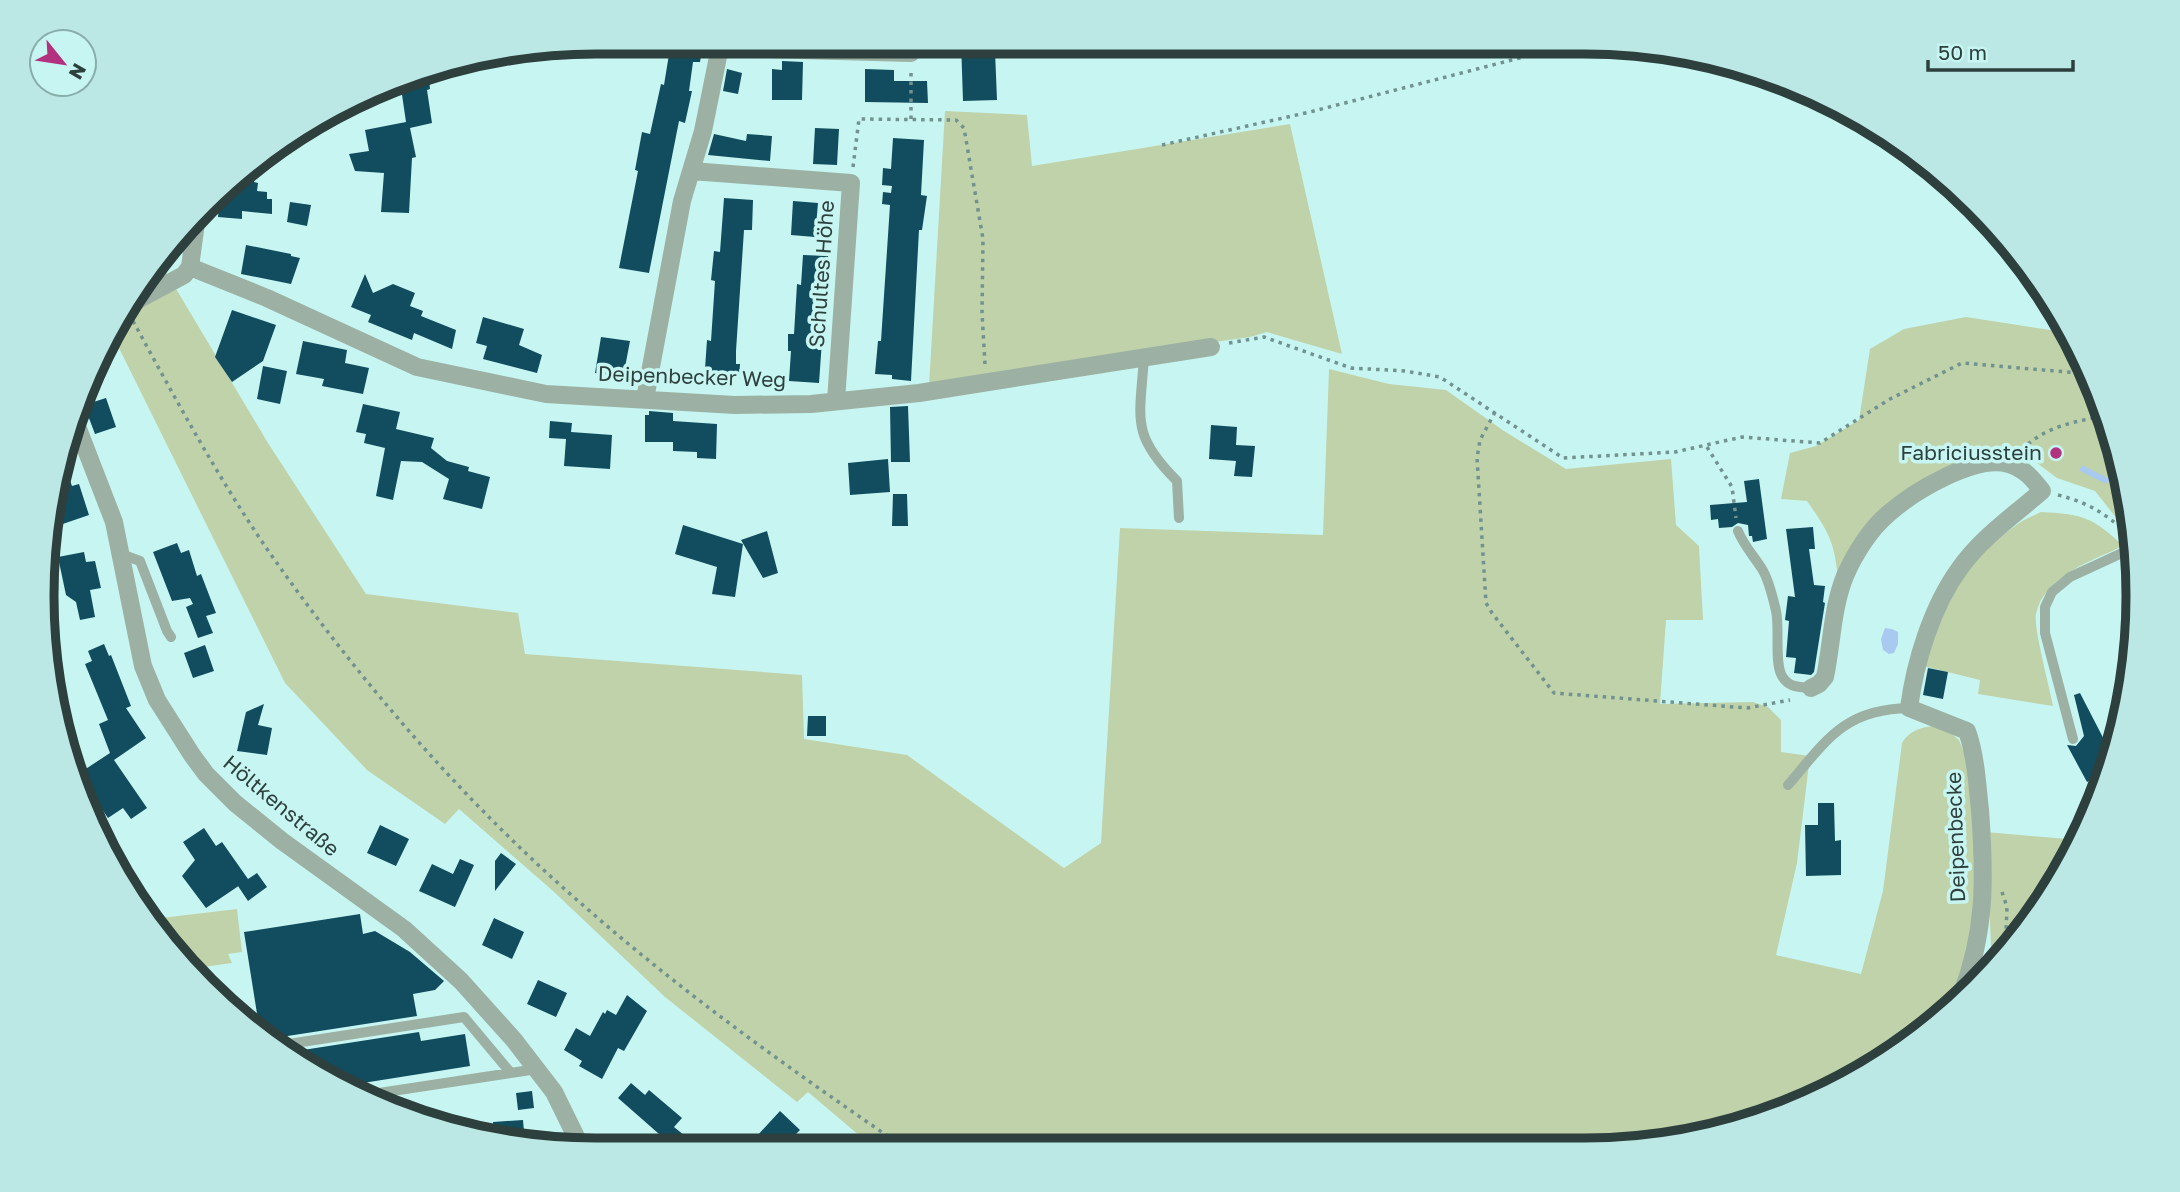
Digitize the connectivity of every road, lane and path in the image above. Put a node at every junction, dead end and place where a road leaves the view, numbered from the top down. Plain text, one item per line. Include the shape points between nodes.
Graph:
1 (719, 54) edge
2 (911, 54) edge
3 (1535, 54) edge
4 (911, 119) junction
5 (1161, 145) dead end
6 (691, 171) junction
7 (851, 183) junction
8 (195, 233) edge
9 (190, 267) junction
10 (139, 306) edge
11 (132, 316) edge
12 (1211, 346) joint
13 (1144, 357) junction
14 (2078, 373) edge
15 (986, 382) junction
16 (645, 399) junction
17 (836, 401) junction
18 (1495, 412) junction
19 (2095, 417) edge
20 (80, 433) edge
21 (1707, 447) junction
22 (2009, 464) junction
23 (2042, 491) junction
24 (1179, 518) dead end
25 (2121, 528) edge
26 (1738, 531) joint
27 (2124, 552) edge
28 (121, 554) junction
29 (171, 637) dead end
30 (1807, 687) junction
31 (1912, 709) junction
32 (2073, 739) dead end
33 (1788, 785) dead end
34 (1966, 980) edge
35 (291, 1044) edge
36 (537, 1069) junction
37 (510, 1072) junction
38 (380, 1093) edge
39 (577, 1137) edge
40 (891, 1138) edge

1 - 6 street
2 - 4 path
3 - 5 path
4 - 7 path via 859,119
4 - 15 path via 956,120 966,135 983,239
6 - 7 street, Schultes Höhe
6 - 16 street
7 - 17 street, Schultes Höhe
8 - 9 street
9 - 10 street
9 - 16 street, Deipenbecker Weg via 424,369 546,394
11 - 40 path via 190,425 266,547 341,649 433,758 590,912 750,1040
12 - 13 street, Deipenbecker Weg
12 - 18 path via 1264,337 1351,369 1405,370 1440,377
13 - 15 street, Deipenbecker Weg
13 - 24 lane via 1142,433 1158,463 1177,481
14 - 21 path via 1962,363 1890,399 1820,443 1742,437
15 - 17 street, Deipenbecker Weg
16 - 17 street, Deipenbecker Weg via 735,405
18 - 21 path via 1563,458
18 - 30 path via 1479,440 1477,458 1486,603 1554,693 1747,708 1795,699
19 - 22 path via 2071,421 2031,440
20 - 28 street, Höltkenstraße via 107,500
21 - 26 path via 1732,487
22 - 23 street via 2030,475
22 - 30 street via 1986,464 1936,482 1888,514 1846,575 1825,677
23 - 25 path via 2084,502
23 - 31 street via 1960,568 1914,670
26 - 30 lane via 1763,570 1775,606 1779,670 1794,687
27 - 32 lane via 2070,577 2052,592 2045,607 2045,633
28 - 29 lane via 141,561
28 - 36 street, Höltkenstraße via 143,666 167,717 206,774 282,841 437,957
31 - 33 lane via 1889,708 1846,723
31 - 34 street, Deipenbecke via 1967,731 1975,754 1984,886 1978,944
35 - 37 lane via 464,1017
36 - 37 lane
36 - 39 street, Höltkenstraße via 554,1091
37 - 38 lane

